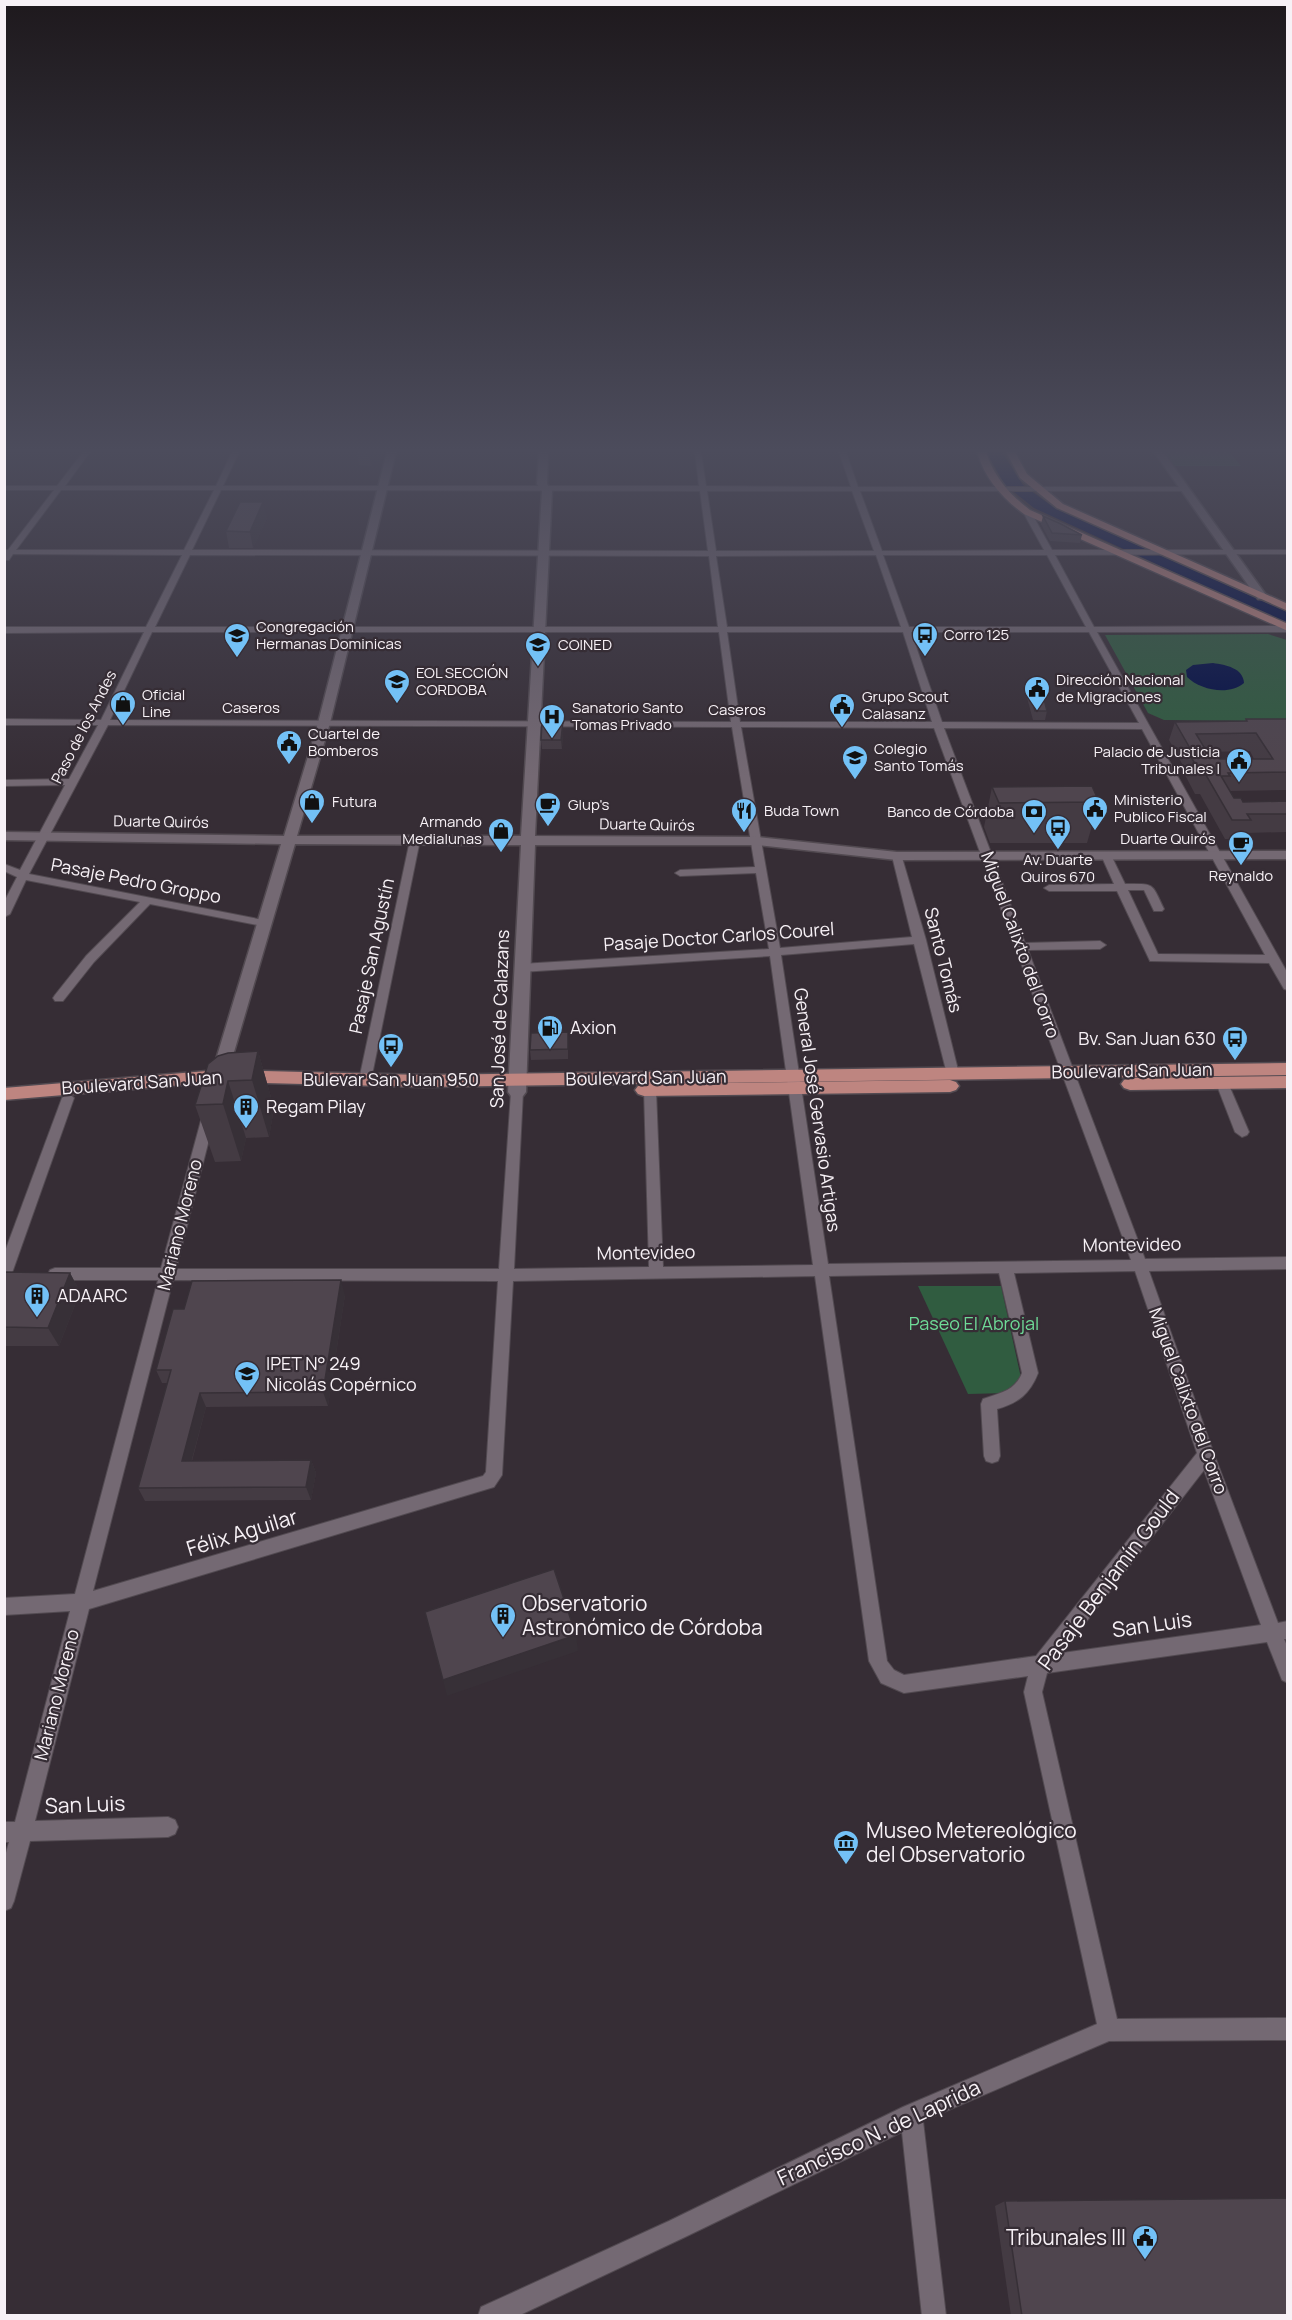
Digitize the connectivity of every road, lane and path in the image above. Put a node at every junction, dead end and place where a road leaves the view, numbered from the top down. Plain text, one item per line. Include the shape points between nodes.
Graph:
1 (184, 560) edge
2 (365, 560) edge
3 (542, 560) edge
4 (713, 560) edge
5 (882, 560) edge
6 (1054, 560) edge
7 (1136, 560) edge
8 (1179, 560) edge
9 (1238, 560) edge
10 (1262, 597) junction
11 (1287, 608) edge
12 (1287, 628) edge
13 (724, 629) junction
14 (906, 629) junction
15 (1092, 629) junction
16 (4, 630) edge
17 (150, 630) junction
18 (348, 630) junction
19 (539, 630) junction
20 (4, 722) edge
21 (104, 723) junction
22 (324, 723) junction
23 (533, 725) junction
24 (736, 725) junction
25 (938, 725) junction
26 (1146, 726) junction
27 (72, 782) junction
28 (4, 783) edge
29 (4, 836) edge
30 (42, 837) junction
31 (288, 840) junction
32 (415, 840) junction
33 (528, 840) junction
34 (758, 841) junction
35 (988, 855) junction
36 (1106, 855) junction
37 (1287, 855) edge
38 (897, 856) junction
39 (1216, 856) junction
40 (4, 867) edge
41 (762, 870) junction
42 (680, 873) dead end
43 (24, 876) junction
44 (1123, 887) junction
45 (1049, 888) dead end
46 (148, 900) junction
47 (1158, 909) dead end
48 (4, 914) edge
49 (263, 923) junction
50 (920, 940) junction
51 (1100, 945) dead end
52 (1021, 947) junction
53 (776, 952) junction
54 (1272, 959) junction
55 (521, 968) junction
56 (1287, 986) edge
57 (59, 998) dead end
58 (1287, 1069) edge
59 (953, 1074) junction
60 (1069, 1078) junction
61 (365, 1080) junction
62 (793, 1082) junction
63 (1287, 1082) edge
64 (1222, 1083) junction
65 (518, 1086) junction
66 (650, 1090) junction
67 (4, 1094) edge
68 (215, 1094) junction
69 (68, 1098) junction
70 (4, 1104) edge
71 (1242, 1132) dead end
72 (1287, 1263) edge
73 (1140, 1265) junction
74 (1005, 1267) junction
75 (820, 1269) junction
76 (656, 1272) junction
77 (9, 1273) edge
78 (40, 1274) edge
79 (168, 1275) junction
80 (506, 1275) junction
81 (1206, 1454) junction
82 (992, 1456) dead end
83 (488, 1482) joint
84 (81, 1602) junction
85 (4, 1607) edge
86 (1280, 1631) edge
87 (1040, 1666) junction
88 (883, 1673) joint
89 (1287, 1674) edge
90 (168, 1827) dead end
91 (14, 1832) edge
92 (4, 1900) edge
93 (1287, 2028) edge
94 (1109, 2030) junction
95 (911, 2115) junction
96 (490, 2316) edge
97 (933, 2316) edge

1 - 17 street, Paso de los Andes
2 - 18 street, Mariano Moreno
3 - 19 street, San José de Calazans
4 - 13 street, General José Gervasio Artigas
5 - 14 street, Miguel Calixto del Corro
6 - 15 street
7 - 12 main road
8 - 10 main road
9 - 10 street
10 - 11 main road
12 - 15 street
13 - 14 street
13 - 19 street
13 - 24 street, General José Gervasio Artigas
14 - 15 street
14 - 25 street, Miguel Calixto del Corro
15 - 26 street
16 - 17 street
17 - 18 street
17 - 21 street, Paso de los Andes
18 - 19 street
18 - 22 street, Mariano Moreno
19 - 23 street, San José de Calazans
20 - 21 street, Caseros
21 - 22 street, Caseros
21 - 27 street, Paso de los Andes
22 - 23 street, Caseros
22 - 31 street, Mariano Moreno
23 - 24 street, Caseros
23 - 33 street, San José de Calazans
24 - 25 street, Caseros
24 - 34 street, General José Gervasio Artigas
25 - 26 street, Caseros
25 - 35 street, Miguel Calixto del Corro
26 - 39 street
27 - 28 street
27 - 30 street, Paso de los Andes
29 - 30 street, Duarte Quirós
30 - 31 street, Duarte Quirós
30 - 43 street, Paso de los Andes
31 - 32 street, Duarte Quirós
31 - 49 street, Mariano Moreno
32 - 33 street, Duarte Quirós
32 - 61 street, Pasaje San Agustín
33 - 34 street, Duarte Quirós
33 - 55 street, San José de Calazans
34 - 38 street, Duarte Quirós
34 - 41 street, General José Gervasio Artigas
35 - 36 street, Duarte Quirós
35 - 38 street, Duarte Quirós
35 - 52 street, Miguel Calixto del Corro
36 - 39 street, Duarte Quirós
36 - 44 street
37 - 39 street, Duarte Quirós
38 - 50 street, Santo Tomás
39 - 54 street
40 - 43 street, Pasaje Pedro Groppo
41 - 42 street
41 - 53 street, General José Gervasio Artigas
43 - 46 street, Pasaje Pedro Groppo
43 - 48 street, Paso de los Andes
44 - 45 street
44 - 47 street via 1148,887
44 - 54 street via 1154,958
46 - 49 street, Pasaje Pedro Groppo
46 - 57 street via 90,959
49 - 68 street, Mariano Moreno
50 - 53 street, Pasaje Doctor Carlos Courel
50 - 59 street, Santo Tomás
51 - 52 street
52 - 60 street, Miguel Calixto del Corro
53 - 55 street, Pasaje Doctor Carlos Courel
53 - 62 street, General José Gervasio Artigas
54 - 56 street
55 - 65 street, San José de Calazans
58 - 60 main road, Boulevard San Juan
59 - 60 main road, Boulevard San Juan
59 - 62 main road, Boulevard San Juan
60 - 62 main road, Boulevard San Juan
60 - 64 main road, Boulevard San Juan
60 - 73 street, Miguel Calixto del Corro
61 - 65 main road, Boulevard San Juan
61 - 68 main road, Boulevard San Juan
62 - 65 main road, Boulevard San Juan
62 - 66 main road, Boulevard San Juan
62 - 75 street, General José Gervasio Artigas
63 - 64 main road, Boulevard San Juan
64 - 71 street
65 - 66 main road, Boulevard San Juan
65 - 68 main road, Boulevard San Juan via 239,1090
65 - 80 street, San José de Calazans
66 - 76 street
67 - 68 main road, Boulevard San Juan
68 - 69 main road, Boulevard San Juan via 185,1088
68 - 79 street, Mariano Moreno
69 - 70 main road, Boulevard San Juan
69 - 77 street
72 - 73 street, Montevideo
73 - 74 street, Montevideo
73 - 81 street, Miguel Calixto del Corro
74 - 75 street, Montevideo
74 - 82 street via 1029,1373 1027,1382 1008,1401 989,1404
75 - 76 street, Montevideo
75 - 88 street, General José Gervasio Artigas
76 - 80 street, Montevideo
78 - 79 street, Montevideo
79 - 80 street, Montevideo
79 - 84 street, Mariano Moreno
80 - 83 street, San José de Calazans via 494,1475
81 - 86 street, Miguel Calixto del Corro
81 - 87 street, Pasaje Benjamín Gould
83 - 84 street, Félix Aguilar
84 - 85 street, Félix Aguilar
84 - 91 street, Mariano Moreno
86 - 87 street, San Luis
86 - 89 street, Miguel Calixto del Corro
87 - 88 street, San Luis via 904,1684
87 - 94 street, Pasaje Benjamín Gould via 1032,1692
90 - 91 street, San Luis
91 - 92 street, Mariano Moreno
93 - 94 street, Francisco N. de Laprida
94 - 95 street, Francisco N. de Laprida
95 - 96 street, Francisco N. de Laprida
95 - 97 street

